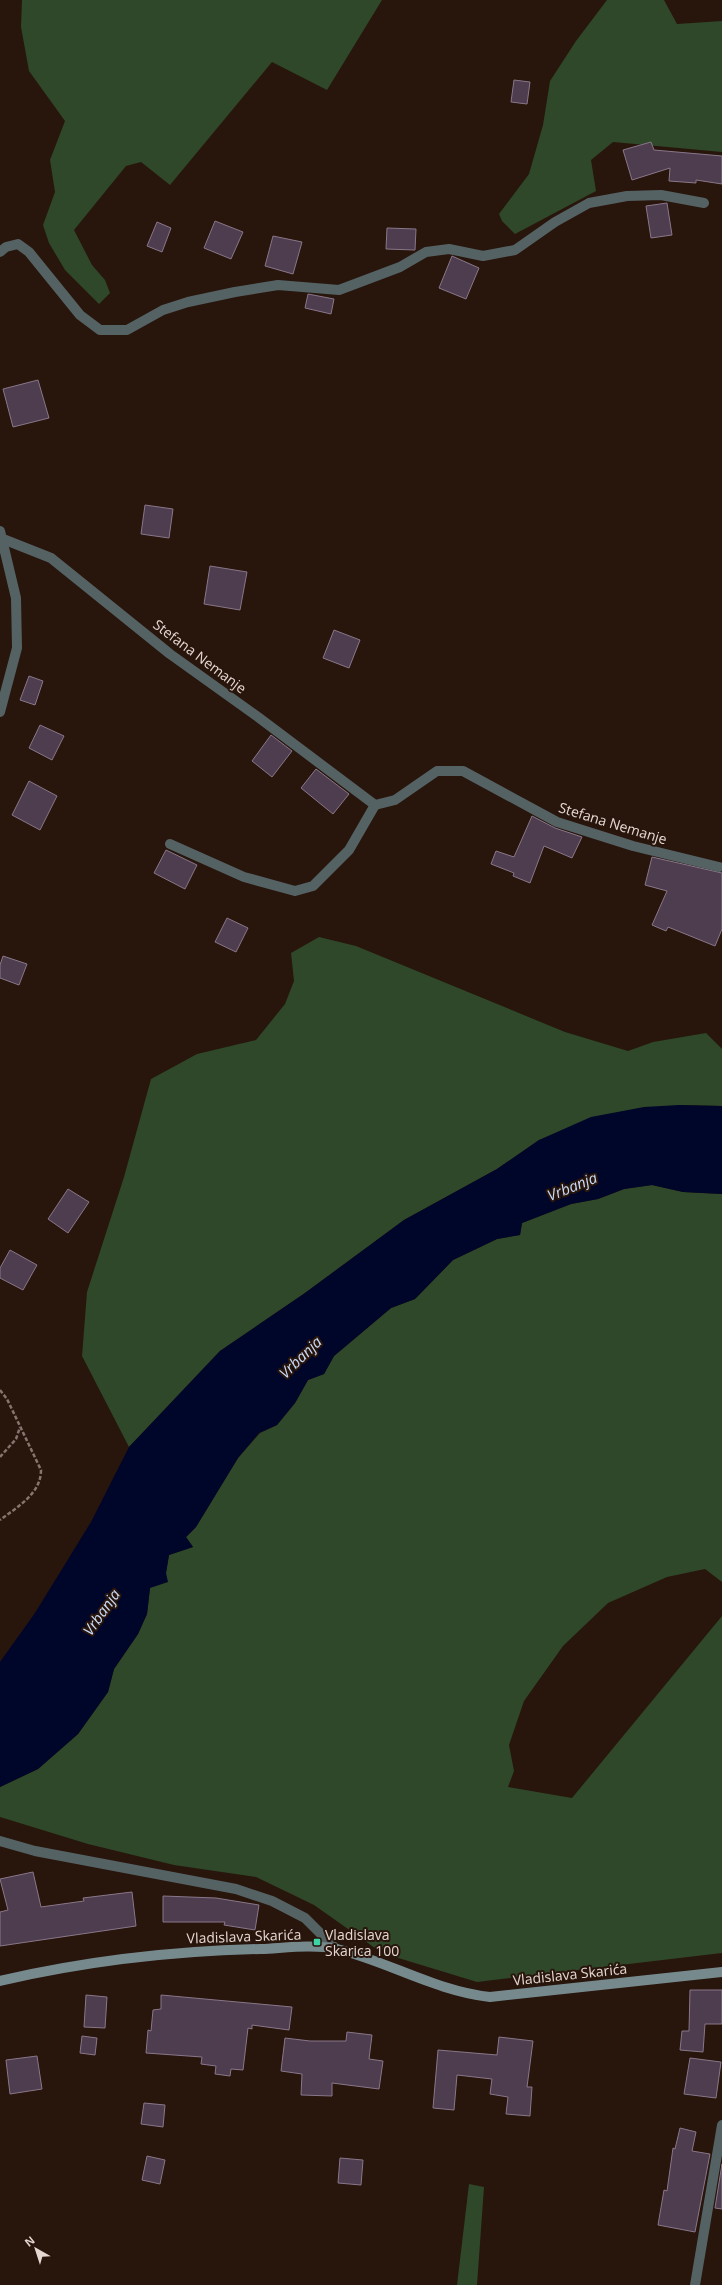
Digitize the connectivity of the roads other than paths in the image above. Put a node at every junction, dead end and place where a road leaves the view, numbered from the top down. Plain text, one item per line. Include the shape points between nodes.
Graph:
1 (704, 203) dead end
2 (0, 252) edge
3 (1, 535) edge
4 (0, 712) edge
5 (375, 805) junction
6 (170, 844) dead end
7 (719, 867) dead end
8 (0, 1841) edge
9 (336, 1949) junction
10 (722, 1972) edge
11 (0, 1981) edge
12 (722, 2125) edge
13 (695, 2285) edge

1 - 2 street via 661,195 627,196 589,203 555,222 515,250 483,256 449,249 426,252 400,267 339,290 278,284 235,292 163,310 128,330 100,330 80,315 29,252 18,244 6,247
3 - 4 street, Stefana Nemanje via 16,598 17,648
3 - 5 street, Stefana Nemanje via 51,558 170,654
5 - 6 street via 349,850 313,886 295,891 244,877
5 - 7 street, Stefana Nemanje via 395,800 437,771 462,771 557,822 633,846
8 - 9 street via 35,1851 236,1889 272,1901 305,1918
9 - 10 street, Vladislava Skarića via 465,1994 490,1997
9 - 11 street, Vladislava Skarića via 311,1947 167,1953 85,1964
12 - 13 street

